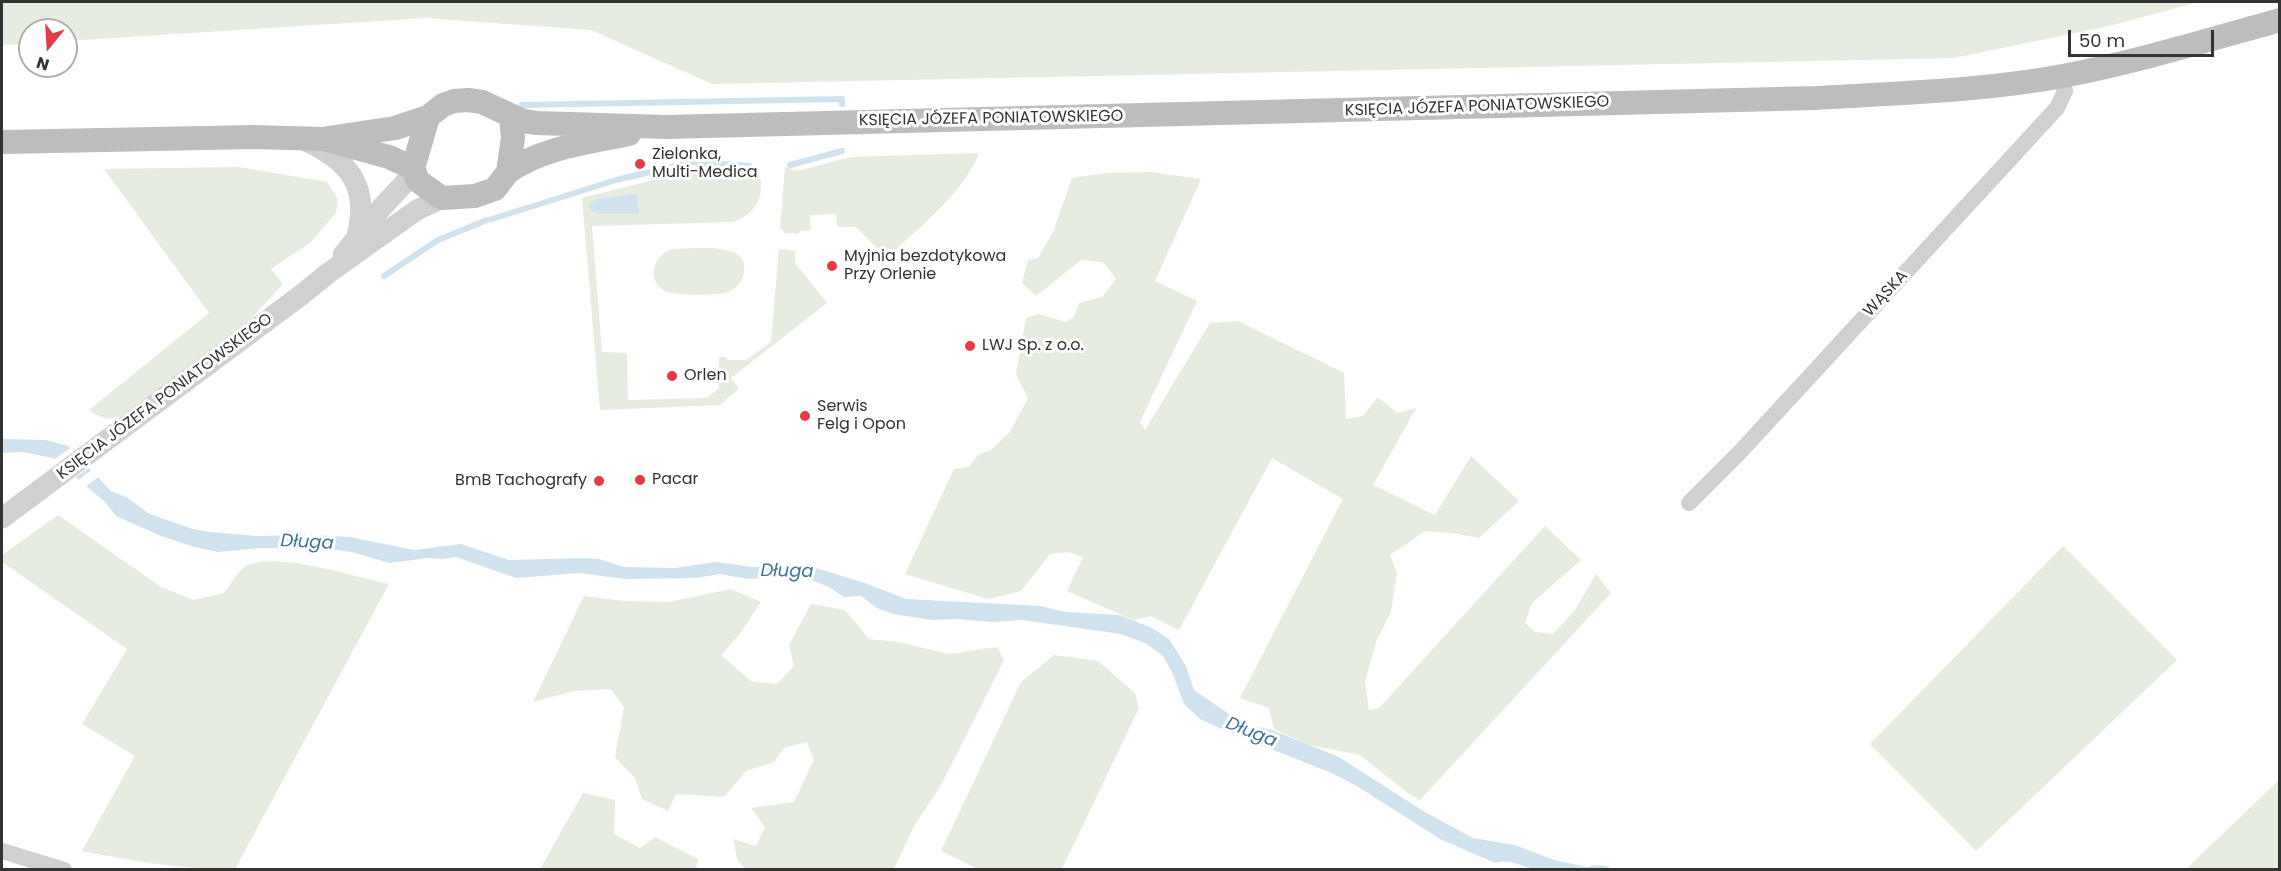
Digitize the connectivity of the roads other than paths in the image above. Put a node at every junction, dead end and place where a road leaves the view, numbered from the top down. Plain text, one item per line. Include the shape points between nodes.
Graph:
1 (2280, 20) edge
2 (2062, 76) junction
3 (511, 116) junction
4 (428, 117) junction
5 (666, 127) junction
6 (311, 139) junction
7 (2, 142) edge
8 (413, 171) junction
9 (508, 172) junction
10 (441, 198) junction
11 (357, 237) junction
12 (327, 274) junction
13 (1689, 503) dead end
14 (2, 518) edge
15 (2, 851) edge
16 (64, 870) edge

1 - 2 main road, KSIĘCIA JÓZEFA PONIATOWSKIEGO
2 - 5 main road, KSIĘCIA JÓZEFA PONIATOWSKIEGO via 1962,89 1817,98
2 - 13 street, WĄSKA via 2065,91 2057,108
3 - 4 main road via 491,104 468,100 443,105
3 - 5 main road, KSIĘCIA JÓZEFA PONIATOWSKIEGO via 537,123
3 - 9 main road via 513,138
4 - 6 main road via 395,128
4 - 8 main road
5 - 9 main road, KSIĘCIA JÓZEFA PONIATOWSKIEGO via 548,152
6 - 7 main road
6 - 8 main road via 389,157
6 - 11 street via 337,158 354,180 362,207
8 - 10 main road via 424,187
8 - 11 street, KSIĘCIA JÓZEFA PONIATOWSKIEGO
9 - 10 main road via 486,194
10 - 12 street, KSIĘCIA JÓZEFA PONIATOWSKIEGO via 417,210
11 - 12 street, KSIĘCIA JÓZEFA PONIATOWSKIEGO
12 - 14 street, KSIĘCIA JÓZEFA PONIATOWSKIEGO
15 - 16 street

